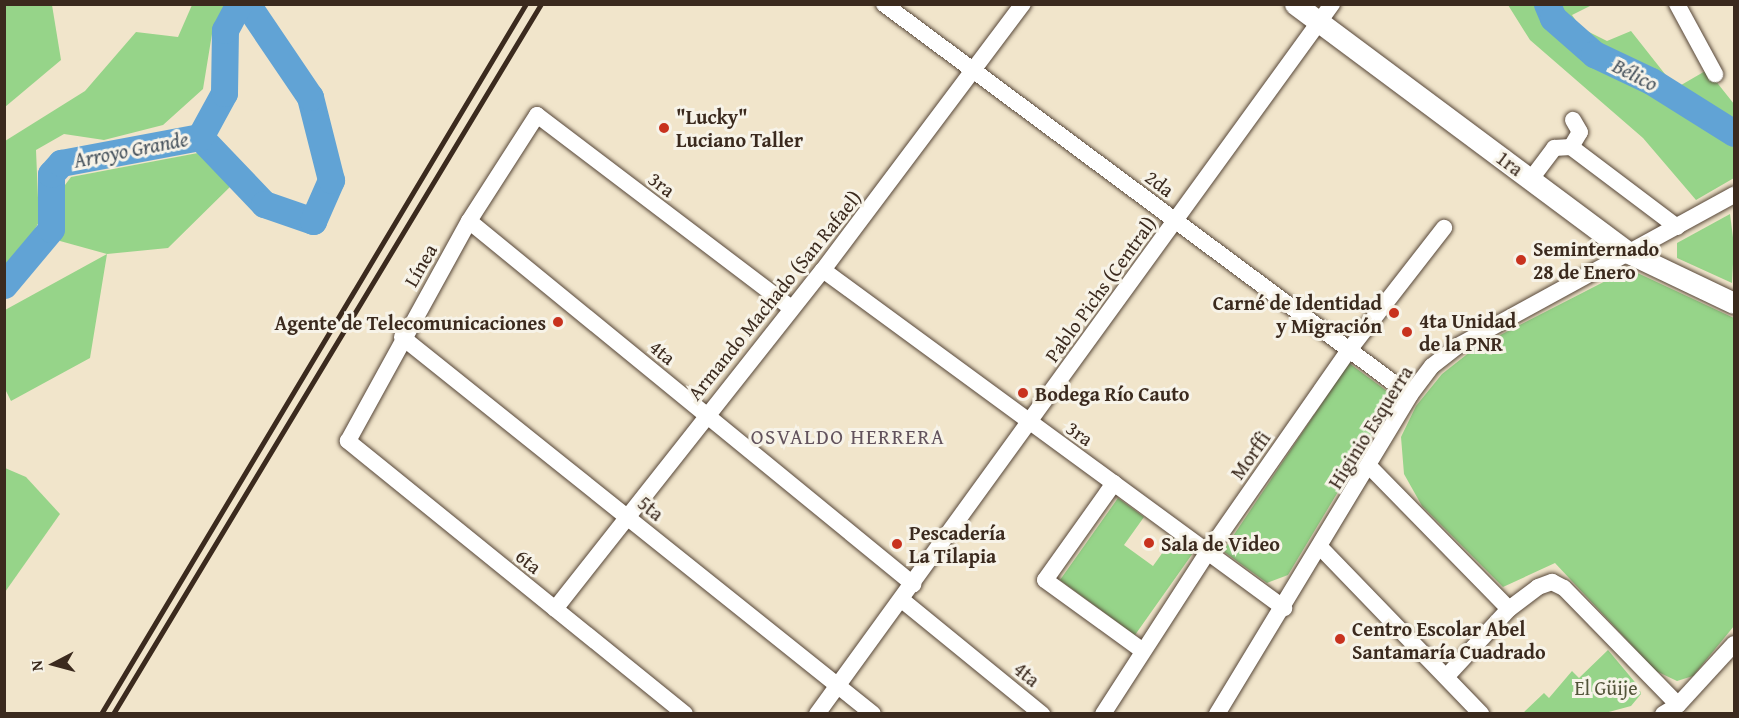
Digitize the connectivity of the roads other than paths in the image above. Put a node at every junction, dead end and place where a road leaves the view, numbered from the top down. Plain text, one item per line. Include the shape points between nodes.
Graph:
1 (884, 4) edge
2 (1023, 4) edge
3 (1295, 4) edge
4 (1332, 4) edge
5 (1677, 4) edge
6 (1319, 22) junction
7 (975, 72) junction
8 (1715, 74) dead end
9 (537, 115) joint
10 (1573, 120) dead end
11 (1571, 147) junction
12 (1531, 179) junction
13 (1734, 195) edge
14 (469, 221) junction
15 (1176, 221) junction
16 (1677, 227) junction
17 (1444, 228) dead end
18 (1629, 253) junction
19 (823, 270) junction
20 (1734, 303) edge
21 (791, 308) junction
22 (402, 337) junction
23 (1349, 350) junction
24 (1410, 395) junction
25 (705, 414) junction
26 (1029, 423) junction
27 (348, 441) joint
28 (1369, 466) junction
29 (1114, 483) junction
30 (627, 517) junction
31 (1320, 547) junction
32 (1208, 552) junction
33 (913, 584) junction
34 (902, 600) junction
35 (1284, 608) junction
36 (555, 609) junction
37 (1509, 609) junction
38 (1734, 644) edge
39 (1143, 651) junction
40 (1446, 677) junction
41 (837, 685) junction
42 (1678, 705) junction
43 (685, 714) edge
44 (817, 714) edge
45 (873, 714) edge
46 (1042, 714) edge
47 (1103, 714) edge
48 (1217, 714) edge
49 (1481, 714) edge
50 (1663, 714) edge

1 - 7 street, 2da
2 - 7 street, Armando Machado (San Rafael)
3 - 6 main road, 1ra
4 - 6 street, Pablo Pichs (Central)
5 - 8 street
6 - 12 main road, 1ra
6 - 15 street, Pablo Pichs (Central)
7 - 15 street, 2da
7 - 19 street, Armando Machado (San Rafael)
9 - 14 street, Línea
9 - 21 street, 3ra
10 - 11 street via 1580,132
11 - 12 street via 1554,148
11 - 16 street
12 - 18 main road, 1ra
13 - 16 street, Higinio Esquerra
14 - 22 street, Línea
14 - 25 street, 4ta
15 - 23 street, 2da
15 - 26 street, Pablo Pichs (Central)
16 - 18 street, Higinio Esquerra
17 - 23 street, Morffi
18 - 20 main road, 1ra
18 - 24 street, Higinio Esquerra via 1458,346 1432,366
19 - 21 street, Armando Machado (San Rafael)
19 - 26 street, 3ra
21 - 25 street, Armando Machado (San Rafael)
22 - 27 street, Línea
22 - 30 street, 5ta
23 - 24 street, 2da
23 - 32 street, Morffi
24 - 28 street, Higinio Esquerra
25 - 30 street, Armando Machado (San Rafael)
25 - 33 street, 4ta
26 - 29 street, 3ra
26 - 33 street, Pablo Pichs (Central)
27 - 36 street, 6ta
28 - 31 street, Higinio Esquerra
28 - 37 street
29 - 32 street, 3ra
29 - 39 street via 1045,580
30 - 36 street, Armando Machado (San Rafael)
30 - 41 street, 5ta
31 - 35 street, Higinio Esquerra
31 - 40 street
32 - 35 street, 3ra
32 - 39 street, Morffi
33 - 34 street, Pablo Pichs (Central)
34 - 41 street, Pablo Pichs (Central)
34 - 46 street, 4ta
35 - 48 street, Higinio Esquerra
36 - 43 street, 6ta
37 - 40 street
37 - 42 street via 1538,587 1552,582 1564,588
38 - 42 street
39 - 47 street, Morffi
40 - 49 street
41 - 44 street, Pablo Pichs (Central)
41 - 45 street, 5ta
42 - 50 street

